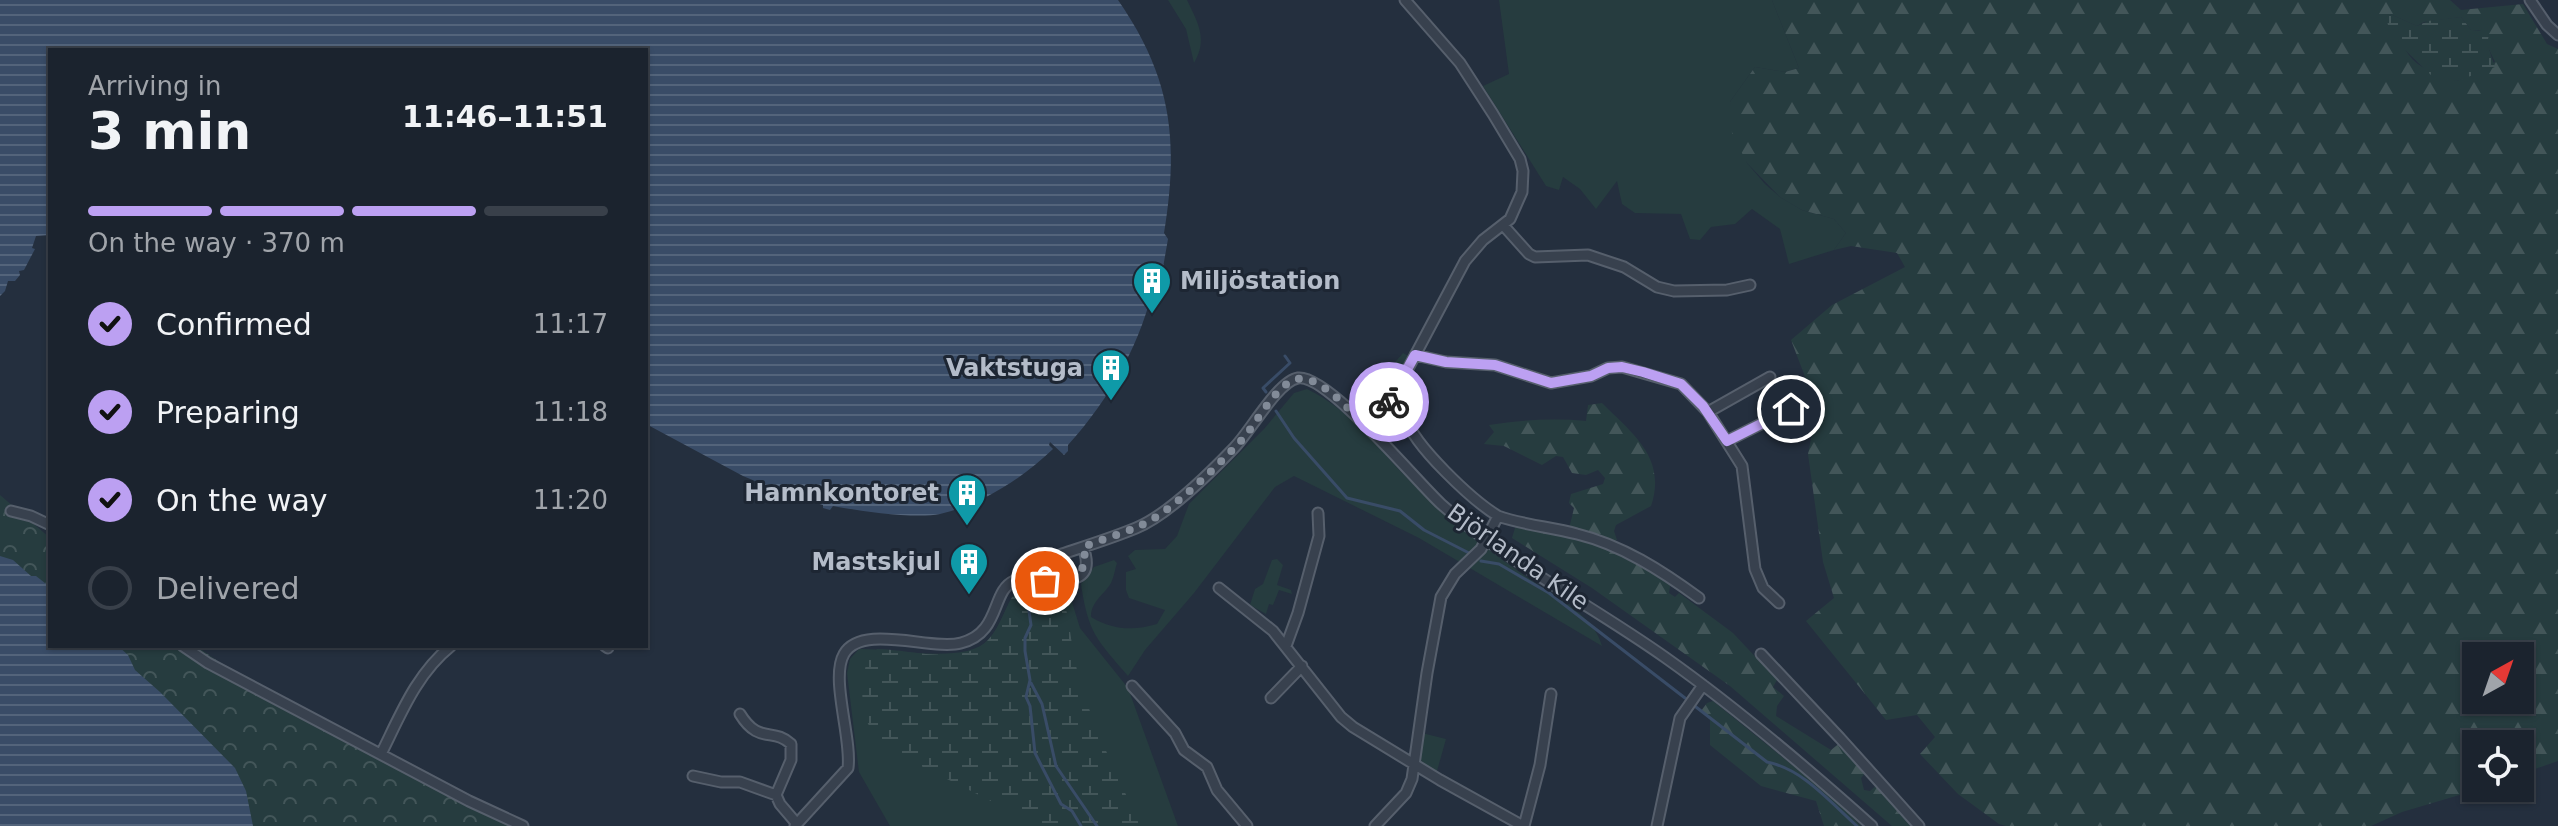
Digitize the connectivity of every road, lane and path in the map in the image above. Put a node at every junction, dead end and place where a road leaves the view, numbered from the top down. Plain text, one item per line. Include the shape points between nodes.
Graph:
1 (1405, 0) edge
2 (2530, 0) edge
3 (2558, 35) edge
4 (1503, 225) junction
5 (1750, 285) dead end
6 (1415, 355) junction
7 (1770, 377) dead end
8 (1792, 395) dead end
9 (1708, 412) junction
10 (1406, 418) dead end
11 (1366, 426) junction
12 (1727, 441) junction
13 (11, 511) dead end
14 (1318, 513) dead end
15 (1498, 516) junction
16 (48, 524) edge
17 (1487, 539) junction
18 (1083, 547) junction
19 (1062, 554) dead end
20 (1219, 588) dead end
21 (1699, 598) dead end
22 (1779, 603) dead end
23 (1286, 646) junction
24 (186, 648) edge
25 (449, 648) edge
26 (1761, 654) dead end
27 (1302, 666) junction
28 (1703, 685) junction
29 (1132, 686) dead end
30 (1551, 694) dead end
31 (1271, 698) dead end
32 (740, 714) dead end
33 (381, 754) junction
34 (1413, 764) junction
35 (693, 776) dead end
36 (776, 795) junction
37 (796, 825) edge
38 (523, 826) edge
39 (1247, 826) edge
40 (1375, 826) edge
41 (1524, 826) edge
42 (1657, 826) edge
43 (1872, 826) edge
44 (1919, 826) edge

1 - 4 street via 1460,63 1520,159 1522,192
2 - 3 street
4 - 5 street via 1535,257 1588,255 1624,267 1657,287 1695,292
4 - 6 street via 1465,261
6 - 9 street via 1495,365 1551,383 1622,367 1681,384
6 - 11 street via 1394,395
7 - 9 street
8 - 12 street via 1791,409
9 - 12 street
10 - 15 street via 1442,468
11 - 17 street, Björlanda Kile via 1441,504
11 - 18 street, Björlanda Kile via 1313,380 1290,381 1245,437 1174,503 1137,528
12 - 22 street via 1742,466 1755,569 1763,588
13 - 16 street
14 - 23 street via 1319,536
15 - 17 street
15 - 21 street via 1580,534 1615,548 1662,570
17 - 28 street, Björlanda Kile
17 - 34 street via 1441,597
18 - 19 street, Björlanda Kile
18 - 37 street via 1086,562 1077,577 1011,582 991,622 968,641 951,645 880,639 849,648 840,673 848,768
20 - 23 street
23 - 27 street
24 - 33 street
25 - 33 street via 426,670
26 - 44 street
27 - 31 street
27 - 34 street via 1345,721
28 - 42 street via 1680,718
28 - 43 street, Björlanda Kile
29 - 39 street via 1184,750 1207,767 1217,790
30 - 41 street
32 - 36 street via 752,731 791,744 791,760
33 - 38 street
34 - 40 street via 1406,793
34 - 41 street
35 - 36 street via 740,782
36 - 37 street

